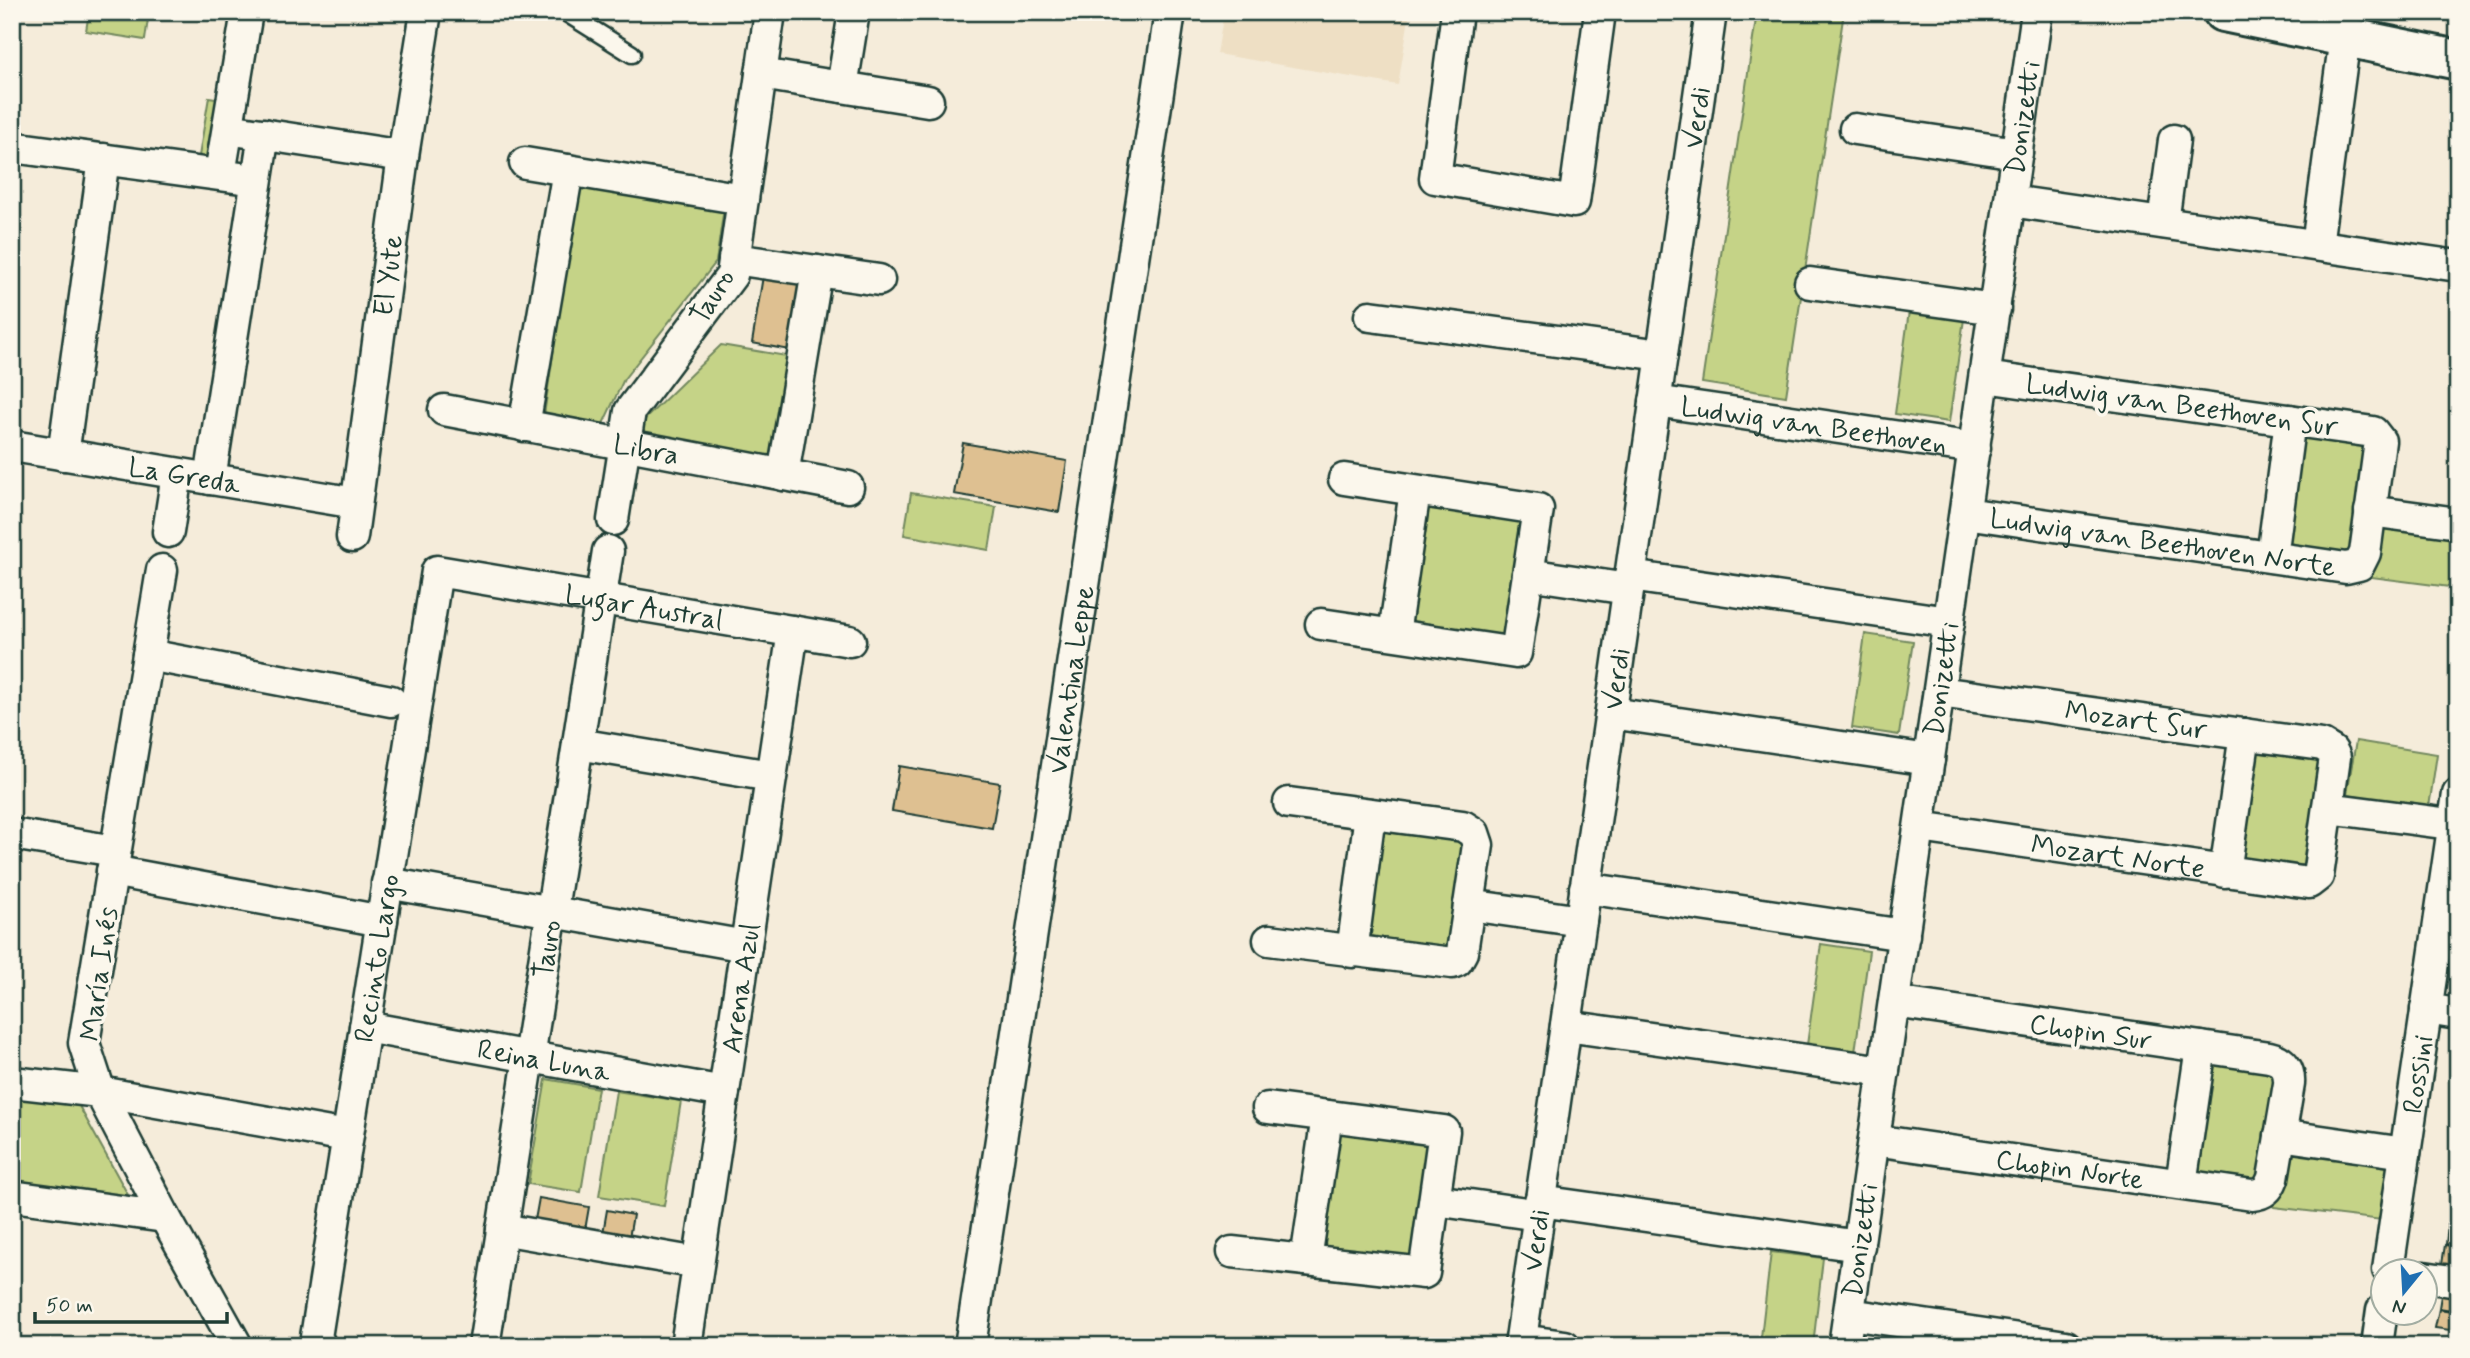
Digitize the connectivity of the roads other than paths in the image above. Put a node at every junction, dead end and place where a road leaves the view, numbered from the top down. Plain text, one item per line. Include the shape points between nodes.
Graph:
1 (247, 12) edge
2 (426, 12) edge
3 (565, 12) edge
4 (770, 12) edge
5 (854, 12) edge
6 (1170, 12) edge
7 (1457, 12) edge
8 (1600, 12) edge
9 (1711, 12) edge
10 (2037, 12) edge
11 (2223, 12) edge
12 (2345, 37) junction
13 (632, 54) dead end
14 (2458, 60) edge
15 (761, 74) junction
16 (842, 87) junction
17 (928, 101) dead end
18 (228, 129) junction
19 (1855, 129) dead end
20 (264, 134) junction
21 (2174, 140) dead end
22 (12, 147) edge
23 (2017, 153) junction
24 (403, 156) junction
25 (104, 159) junction
26 (525, 163) dead end
27 (568, 170) junction
28 (220, 174) junction
29 (256, 180) junction
30 (743, 199) junction
31 (2010, 201) junction
32 (2163, 223) junction
33 (2317, 245) junction
34 (734, 259) junction
35 (2458, 266) edge
36 (817, 271) junction
37 (879, 280) dead end
38 (1810, 283) dead end
39 (1995, 309) junction
40 (1370, 316) dead end
41 (1662, 355) junction
42 (1985, 377) junction
43 (1655, 401) junction
44 (444, 410) dead end
45 (2290, 420) junction
46 (524, 426) junction
47 (625, 445) junction
48 (12, 446) edge
49 (1975, 448) junction
50 (63, 455) junction
51 (177, 474) junction
52 (783, 475) junction
53 (210, 479) junction
54 (1344, 480) dead end
55 (849, 488) dead end
56 (1415, 491) junction
57 (356, 503) junction
58 (2370, 511) junction
59 (1965, 513) junction
60 (613, 520) dead end
61 (2458, 523) edge
62 (169, 531) dead end
63 (352, 537) dead end
64 (608, 551) dead end
65 (2272, 557) junction
66 (162, 570) dead end
67 (437, 571) joint
68 (1528, 574) junction
69 (1629, 582) junction
70 (601, 598) junction
71 (1949, 622) junction
72 (1321, 624) dead end
73 (793, 631) junction
74 (1394, 634) junction
75 (850, 641) dead end
76 (148, 655) junction
77 (1939, 692) junction
78 (391, 701) dead end
79 (1611, 713) junction
80 (2245, 734) junction
81 (578, 744) junction
82 (1929, 760) junction
83 (771, 776) junction
84 (2458, 794) edge
85 (1289, 803) dead end
86 (2328, 808) junction
87 (1370, 814) junction
88 (2456, 825) edge
89 (1920, 827) junction
90 (12, 834) edge
91 (114, 861) junction
92 (2225, 872) junction
93 (387, 883) junction
94 (1585, 888) junction
95 (1469, 905) junction
96 (552, 912) junction
97 (382, 921) junction
98 (1581, 921) junction
99 (1904, 935) junction
100 (1269, 940) dead end
101 (746, 946) junction
102 (1352, 951) junction
103 (1894, 1002) junction
104 (2426, 1009) junction
105 (2458, 1014) edge
106 (1566, 1026) junction
107 (365, 1027) junction
108 (2201, 1047) junction
109 (529, 1057) junction
110 (1884, 1072) junction
111 (12, 1082) edge
112 (100, 1092) junction
113 (724, 1093) junction
114 (1268, 1108) dead end
115 (1327, 1116) junction
116 (2280, 1135) junction
117 (347, 1136) junction
118 (1874, 1140) junction
119 (2405, 1153) junction
120 (2181, 1184) junction
121 (12, 1196) edge
122 (1435, 1199) junction
123 (1539, 1208) junction
124 (165, 1217) junction
125 (502, 1229) junction
126 (1859, 1246) junction
127 (1232, 1252) dead end
128 (2390, 1256) edge
129 (1306, 1260) junction
130 (698, 1262) junction
131 (2438, 1279) edge
132 (2458, 1282) edge
133 (1849, 1314) junction
134 (2380, 1326) edge
135 (1520, 1343) edge
136 (237, 1346) edge
137 (321, 1346) edge
138 (484, 1346) edge
139 (686, 1346) edge
140 (970, 1346) edge
141 (1565, 1346) edge
142 (1844, 1346) edge
143 (2066, 1346) edge
144 (2377, 1346) edge

1 - 18 street
2 - 24 street, El Yute
3 - 13 lane
4 - 15 street, Tauro
5 - 16 street
6 - 140 street, Valentina Leppe
7 - 8 street via 1435,178 1574,202
9 - 41 street, Verdi
10 - 23 street, Donizetti
11 - 12 street
12 - 14 street
12 - 33 street
15 - 16 street
15 - 30 street, Tauro
16 - 17 street
18 - 20 street
18 - 28 street
19 - 23 street
20 - 24 street
20 - 29 street
21 - 32 street
22 - 25 street
23 - 31 street, Donizetti
24 - 57 street, El Yute
25 - 28 street
25 - 50 street
26 - 27 street
27 - 30 street
27 - 46 street
28 - 29 street
29 - 53 street
30 - 34 street, Tauro
31 - 32 street
31 - 39 street, Donizetti
32 - 33 street
33 - 35 street
34 - 36 street
34 - 47 street, Tauro via 732,275 630,411
36 - 37 street
36 - 52 street
38 - 39 street
39 - 42 street, Donizetti
40 - 41 street
41 - 43 street, Verdi
42 - 45 street, Ludwig van Beethoven Sur
42 - 49 street, Donizetti
43 - 49 street, Ludwig van Beethoven
43 - 69 street, Verdi
44 - 46 street, Libra
45 - 58 street, Ludwig van Beethoven Sur via 2377,436
45 - 65 street
46 - 47 street, Libra
47 - 52 street, Libra
47 - 60 street, Tauro
48 - 50 street, La Greda
49 - 59 street, Donizetti
50 - 51 street, La Greda
51 - 53 street, La Greda
51 - 62 street
52 - 55 street, Libra
53 - 57 street, La Greda
54 - 56 street
56 - 68 street via 1538,509
56 - 74 street
57 - 63 street, El Yute
58 - 61 street
58 - 65 street, Ludwig van Beethoven Norte via 2359,565 2346,568
59 - 65 street, Ludwig van Beethoven Norte
59 - 71 street, Donizetti
64 - 70 street, Tauro
66 - 76 street, María Inés
67 - 70 street, Lugar Austral
67 - 93 street, Recinto Largo
68 - 69 street
68 - 74 street via 1516,653
69 - 71 street
69 - 79 street, Verdi
70 - 73 street, Lugar Austral
70 - 81 street, Tauro
71 - 77 street, Donizetti
72 - 74 street
73 - 75 street, Lugar Austral
73 - 83 street, Arena Azul
76 - 78 street
76 - 91 street, María Inés
77 - 80 street, Mozart Sur
77 - 82 street, Donizetti
79 - 82 street
79 - 94 street, Verdi
80 - 86 street, Mozart Sur via 2322,745 2332,751
80 - 92 street
81 - 83 street
81 - 96 street, Tauro
82 - 89 street, Donizetti
83 - 101 street, Arena Azul
84 - 88 street, Rossini
85 - 87 street
86 - 88 street
86 - 92 street, Mozart Norte via 2314,880 2303,883
87 - 95 street via 1463,826 1474,833 1478,845
87 - 102 street
88 - 104 street, Rossini
89 - 92 street, Mozart Norte
89 - 99 street, Donizetti
90 - 91 street
91 - 97 street
91 - 112 street, María Inés via 83,1043
93 - 96 street
93 - 97 street, Recinto Largo
94 - 98 street, Verdi
94 - 99 street
95 - 98 street
95 - 102 street via 1462,952 1452,963
96 - 101 street
96 - 109 street, Tauro
97 - 107 street, Recinto Largo
98 - 106 street, Verdi
99 - 103 street, Donizetti
100 - 102 street
101 - 113 street, Arena Azul
103 - 108 street, Chopin Sur
103 - 110 street, Donizetti
104 - 105 street
104 - 119 street, Rossini
106 - 110 street
106 - 123 street, Verdi
107 - 109 street, Reina Luna
107 - 117 street, Recinto Largo
108 - 116 street, Chopin Sur via 2269,1057 2285,1066 2289,1078
108 - 120 street
109 - 113 street, Reina Luna
109 - 125 street, Tauro
110 - 118 street, Donizetti
111 - 112 street
112 - 117 street
112 - 124 street, María Inés
113 - 130 street, Arena Azul
114 - 115 street
115 - 122 street via 1444,1131
115 - 129 street
116 - 119 street
116 - 120 street, Chopin Norte via 2273,1178 2266,1191 2252,1195
117 - 137 street, Recinto Largo via 316,1337
118 - 120 street, Chopin Norte
118 - 126 street, Donizetti
119 - 128 street, Rossini
121 - 124 street
122 - 123 street
122 - 129 street via 1424,1273
123 - 126 street
123 - 135 street, Verdi
124 - 136 street, María Inés
125 - 130 street
125 - 138 street, Tauro
126 - 133 street, Donizetti
127 - 129 street
130 - 139 street, Arena Azul
131 - 132 street
133 - 142 street, Donizetti
133 - 143 street
134 - 144 street
135 - 141 street

